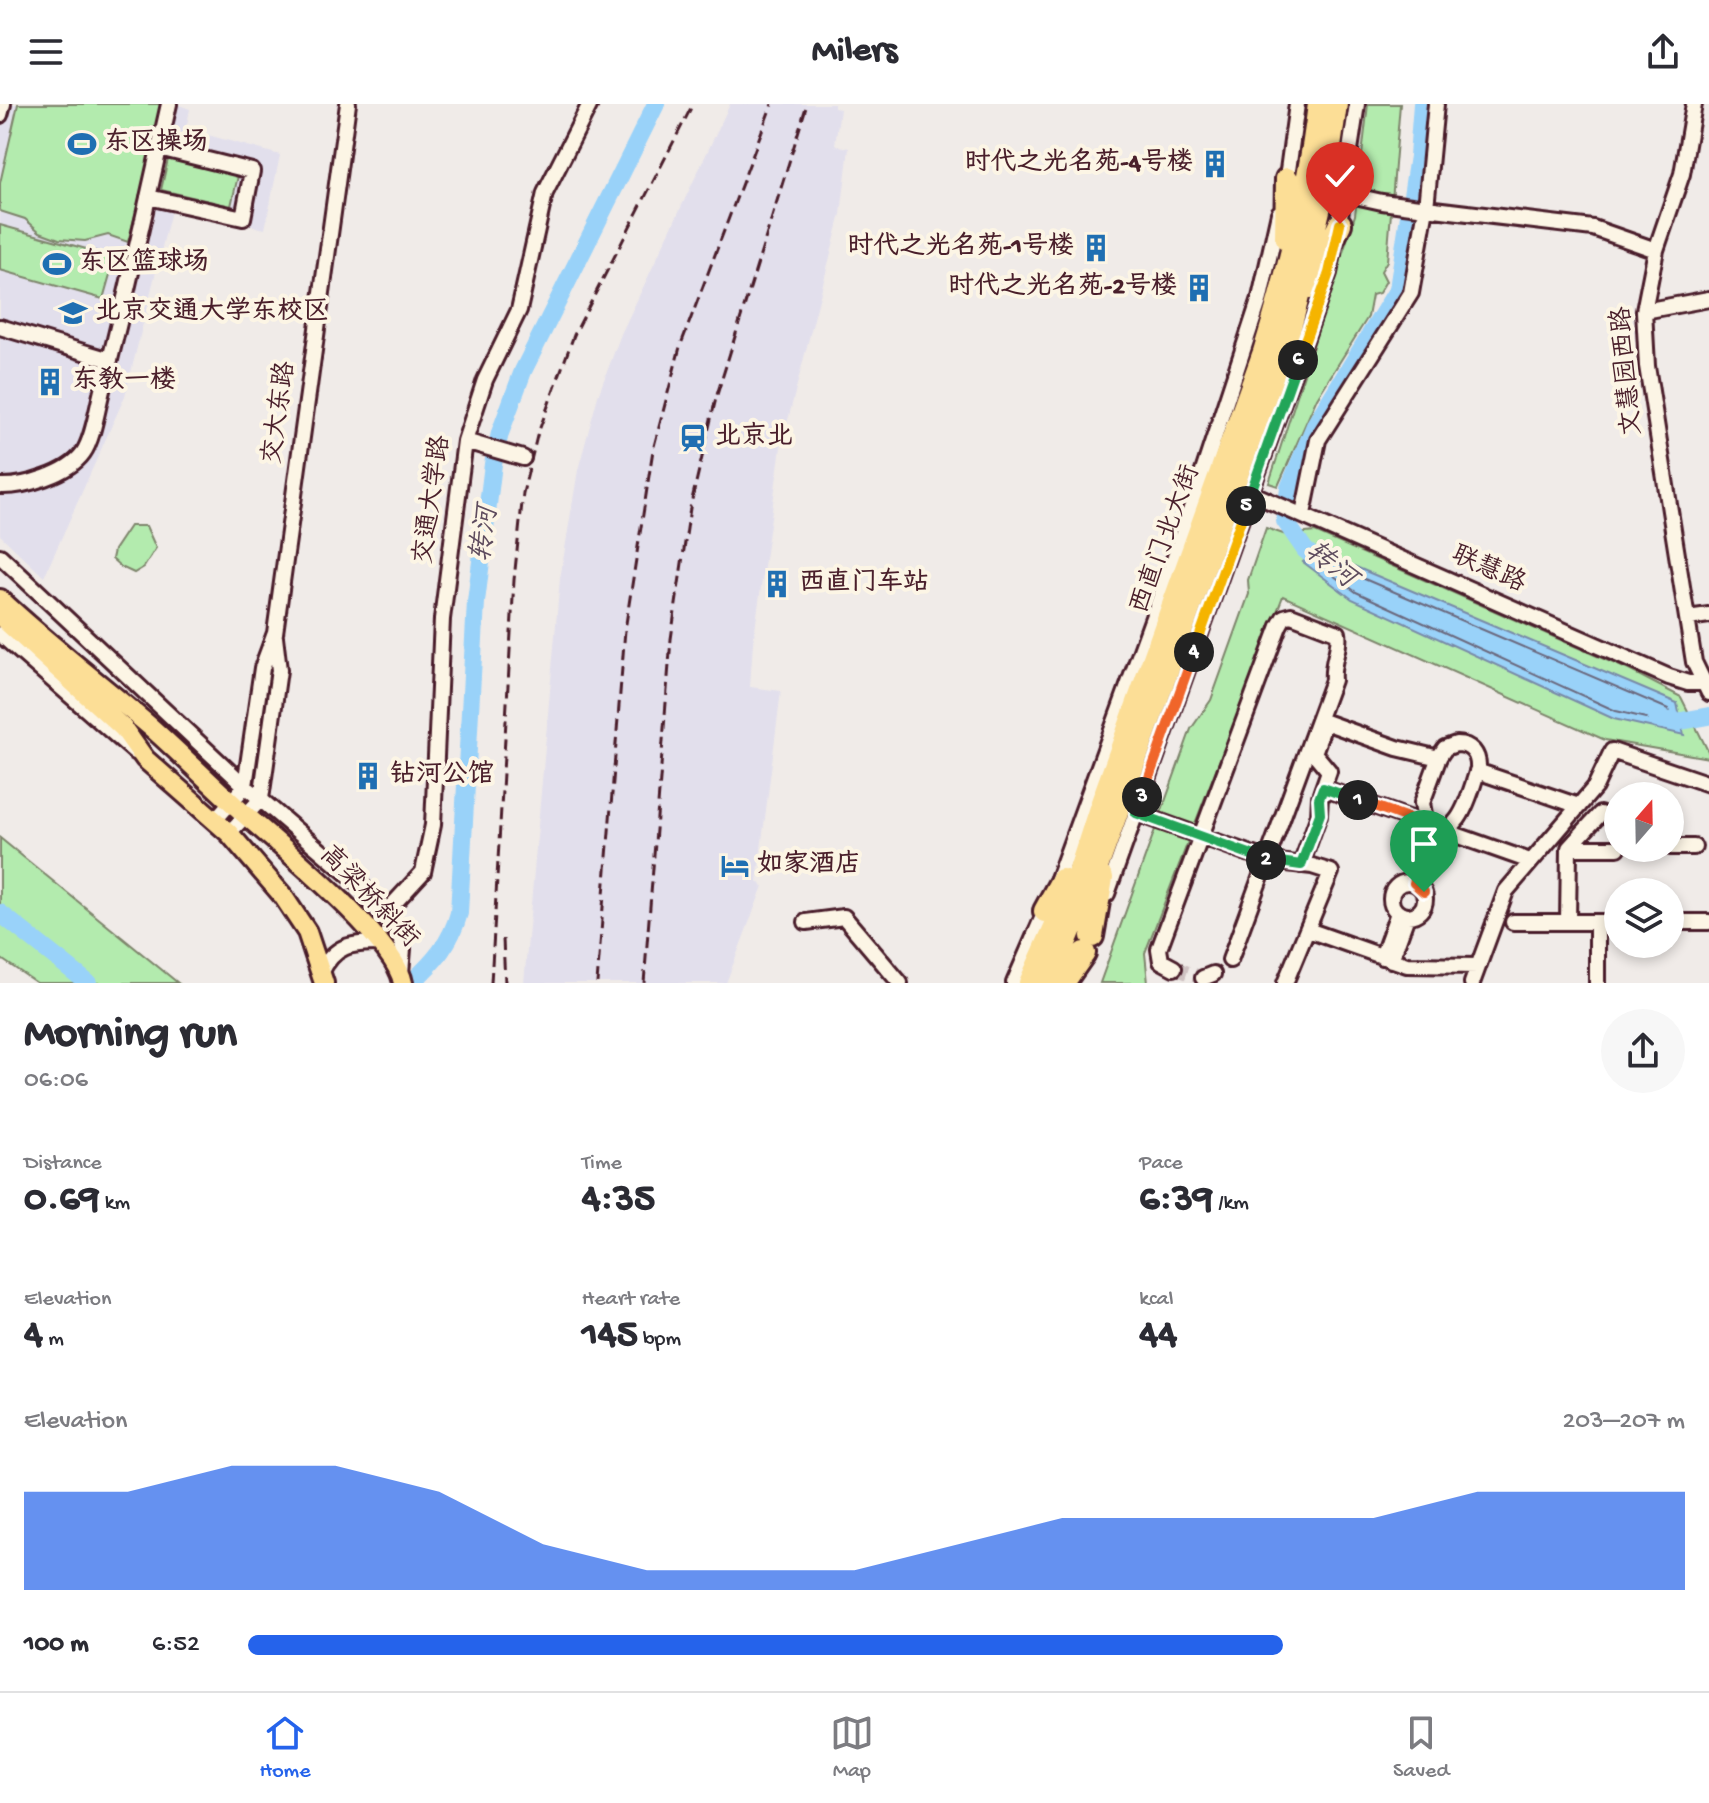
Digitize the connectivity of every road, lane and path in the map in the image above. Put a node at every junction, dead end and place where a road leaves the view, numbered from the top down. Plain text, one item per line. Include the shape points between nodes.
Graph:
1 (3, 104) edge
2 (169, 104) edge
3 (348, 104) edge
4 (590, 104) edge
5 (1297, 104) edge
6 (1336, 104) edge
7 (1357, 104) edge
8 (1436, 104) edge
9 (1694, 104) edge
10 (0, 115) edge
11 (1323, 119) edge
12 (159, 148) junction
13 (1287, 179) junction
14 (1346, 194) junction
15 (148, 197) junction
16 (1427, 204) junction
17 (1340, 224) junction
18 (1656, 250) junction
19 (1285, 283) junction
20 (1709, 299) edge
21 (1644, 311) junction
22 (0, 327) edge
23 (1290, 329) junction
24 (110, 360) junction
25 (472, 443) junction
26 (519, 457) dead end
27 (0, 486) edge
28 (1251, 493) junction
29 (1299, 512) junction
30 (0, 556) edge
31 (0, 599) edge
32 (1709, 615) edge
33 (0, 616) edge
34 (1688, 618) junction
35 (275, 633) junction
36 (0, 634) edge
37 (1707, 687) edge
38 (1439, 758) junction
39 (145, 759) junction
40 (1477, 771) junction
41 (1709, 784) edge
42 (245, 786) junction
43 (1323, 788) junction
44 (261, 799) junction
45 (231, 802) junction
46 (1579, 806) junction
47 (1100, 808) junction
48 (1136, 813) junction
49 (1600, 814) dead end
50 (246, 815) junction
51 (215, 820) junction
52 (1435, 828) junction
53 (1110, 831) junction
54 (229, 833) junction
55 (1200, 836) junction
56 (1684, 847) edge
57 (1694, 847) dead end
58 (1569, 848) junction
59 (1604, 848) edge
60 (1267, 860) junction
61 (1530, 861) junction
62 (1301, 865) junction
63 (1414, 883) junction
64 (386, 912) junction
65 (1402, 915) junction
66 (1043, 917) junction
67 (806, 922) dead end
68 (1513, 922) dead end
69 (1568, 922) junction
70 (1597, 922) junction
71 (1604, 922) edge
72 (1684, 922) edge
73 (1709, 922) edge
74 (1308, 930) junction
75 (380, 943) junction
76 (1088, 944) junction
77 (1386, 958) junction
78 (1230, 960) dead end
79 (1478, 966) junction
80 (1174, 968) dead end
81 (1022, 972) edge
82 (323, 978) edge
83 (402, 978) edge
84 (900, 983) edge
85 (1005, 983) edge
86 (1014, 983) edge
87 (1030, 983) edge
88 (1048, 983) edge
89 (1063, 983) edge
90 (1071, 983) edge
91 (1078, 983) edge
92 (1285, 983) edge
93 (1472, 983) edge
94 (1597, 983) edge

1 - 10 street
2 - 12 street
3 - 35 street, 交大东路
4 - 25 street, 交通大学路 via 545,193 519,310 485,380
5 - 13 street, 西直门北大街
6 - 11 highway, 西直门北大街
7 - 14 street
8 - 16 street
9 - 18 street, 文慧园西路 via 1682,174
11 - 19 highway, 西直门北大街
11 - 23 highway, 西直门北大街 via 1324,190
12 - 15 street
12 - 15 street via 252,171 243,218
13 - 19 highway
13 - 66 street, 西直门北大街 via 1260,298 1184,528
14 - 16 street
14 - 17 street
15 - 24 street
16 - 18 street via 1593,228
16 - 29 street via 1411,293 1318,440
17 - 23 highway
17 - 28 street via 1329,273
18 - 21 street, 文慧园西路
19 - 47 highway, 西直门北大街
20 - 21 street
21 - 34 street, 文慧园西路 via 1647,366
22 - 24 street
23 - 53 highway, 西直门北大街
24 - 27 street via 82,454 36,481
25 - 26 street
25 - 64 street, 交通大学路 via 442,619 429,850 423,872
28 - 29 street, 联慧路
28 - 48 street
29 - 37 street, 联慧路 via 1669,677
30 - 42 street, 高梁桥斜街
31 - 45 main road, 高梁桥斜街
32 - 34 street
33 - 39 main road via 123,728
34 - 37 street, 文慧园西路 via 1695,664
35 - 42 street, 交大东路 via 262,668
35 - 44 street, 交大东路 via 279,670
36 - 39 street
38 - 40 street via 1448,746 1465,745 1476,755
38 - 43 street via 1325,722 1314,753 1329,771
38 - 52 street via 1422,808 1424,819
39 - 51 main road
40 - 46 street
40 - 52 street via 1458,821
41 - 46 street via 1612,751
42 - 44 street, 高梁桥斜街
42 - 45 street
43 - 52 street
43 - 62 street via 1320,814
44 - 50 street
44 - 64 street, 高梁桥斜街
45 - 50 main road, 高梁桥斜街
45 - 51 street
46 - 61 street
47 - 66 highway
47 - 87 highway, 西直门北大街 via 1079,873
48 - 55 street
48 - 76 street
49 - 58 street
50 - 54 street
50 - 75 main road, 高梁桥斜街
51 - 54 main road
52 - 61 street
52 - 63 street
53 - 76 highway
53 - 88 highway, 西直门北大街
54 - 82 main road via 307,932
55 - 60 street
55 - 60 street via 1283,619 1291,615 1336,632 1339,641 1331,664 1333,680
55 - 80 street via 1158,951 1161,961
56 - 57 street
58 - 59 street
58 - 69 street
60 - 62 street
60 - 78 street
61 - 79 street via 1505,893
62 - 74 street via 1331,872
63 - 65 street via 1393,891 1391,903
63 - 65 street via 1424,891 1425,903 1418,914
64 - 83 street, 高梁桥斜街 via 403,949
65 - 77 street
66 - 81 highway
67 - 84 street via 844,917
68 - 69 street
69 - 70 street
70 - 71 street
70 - 94 street
72 - 73 street
74 - 77 street
74 - 92 street
75 - 82 street via 338,949 326,962
75 - 83 main road, 高梁桥斜街
76 - 89 highway
76 - 90 street
76 - 91 street
77 - 79 street via 1424,967
79 - 93 street
81 - 85 street
81 - 86 street

